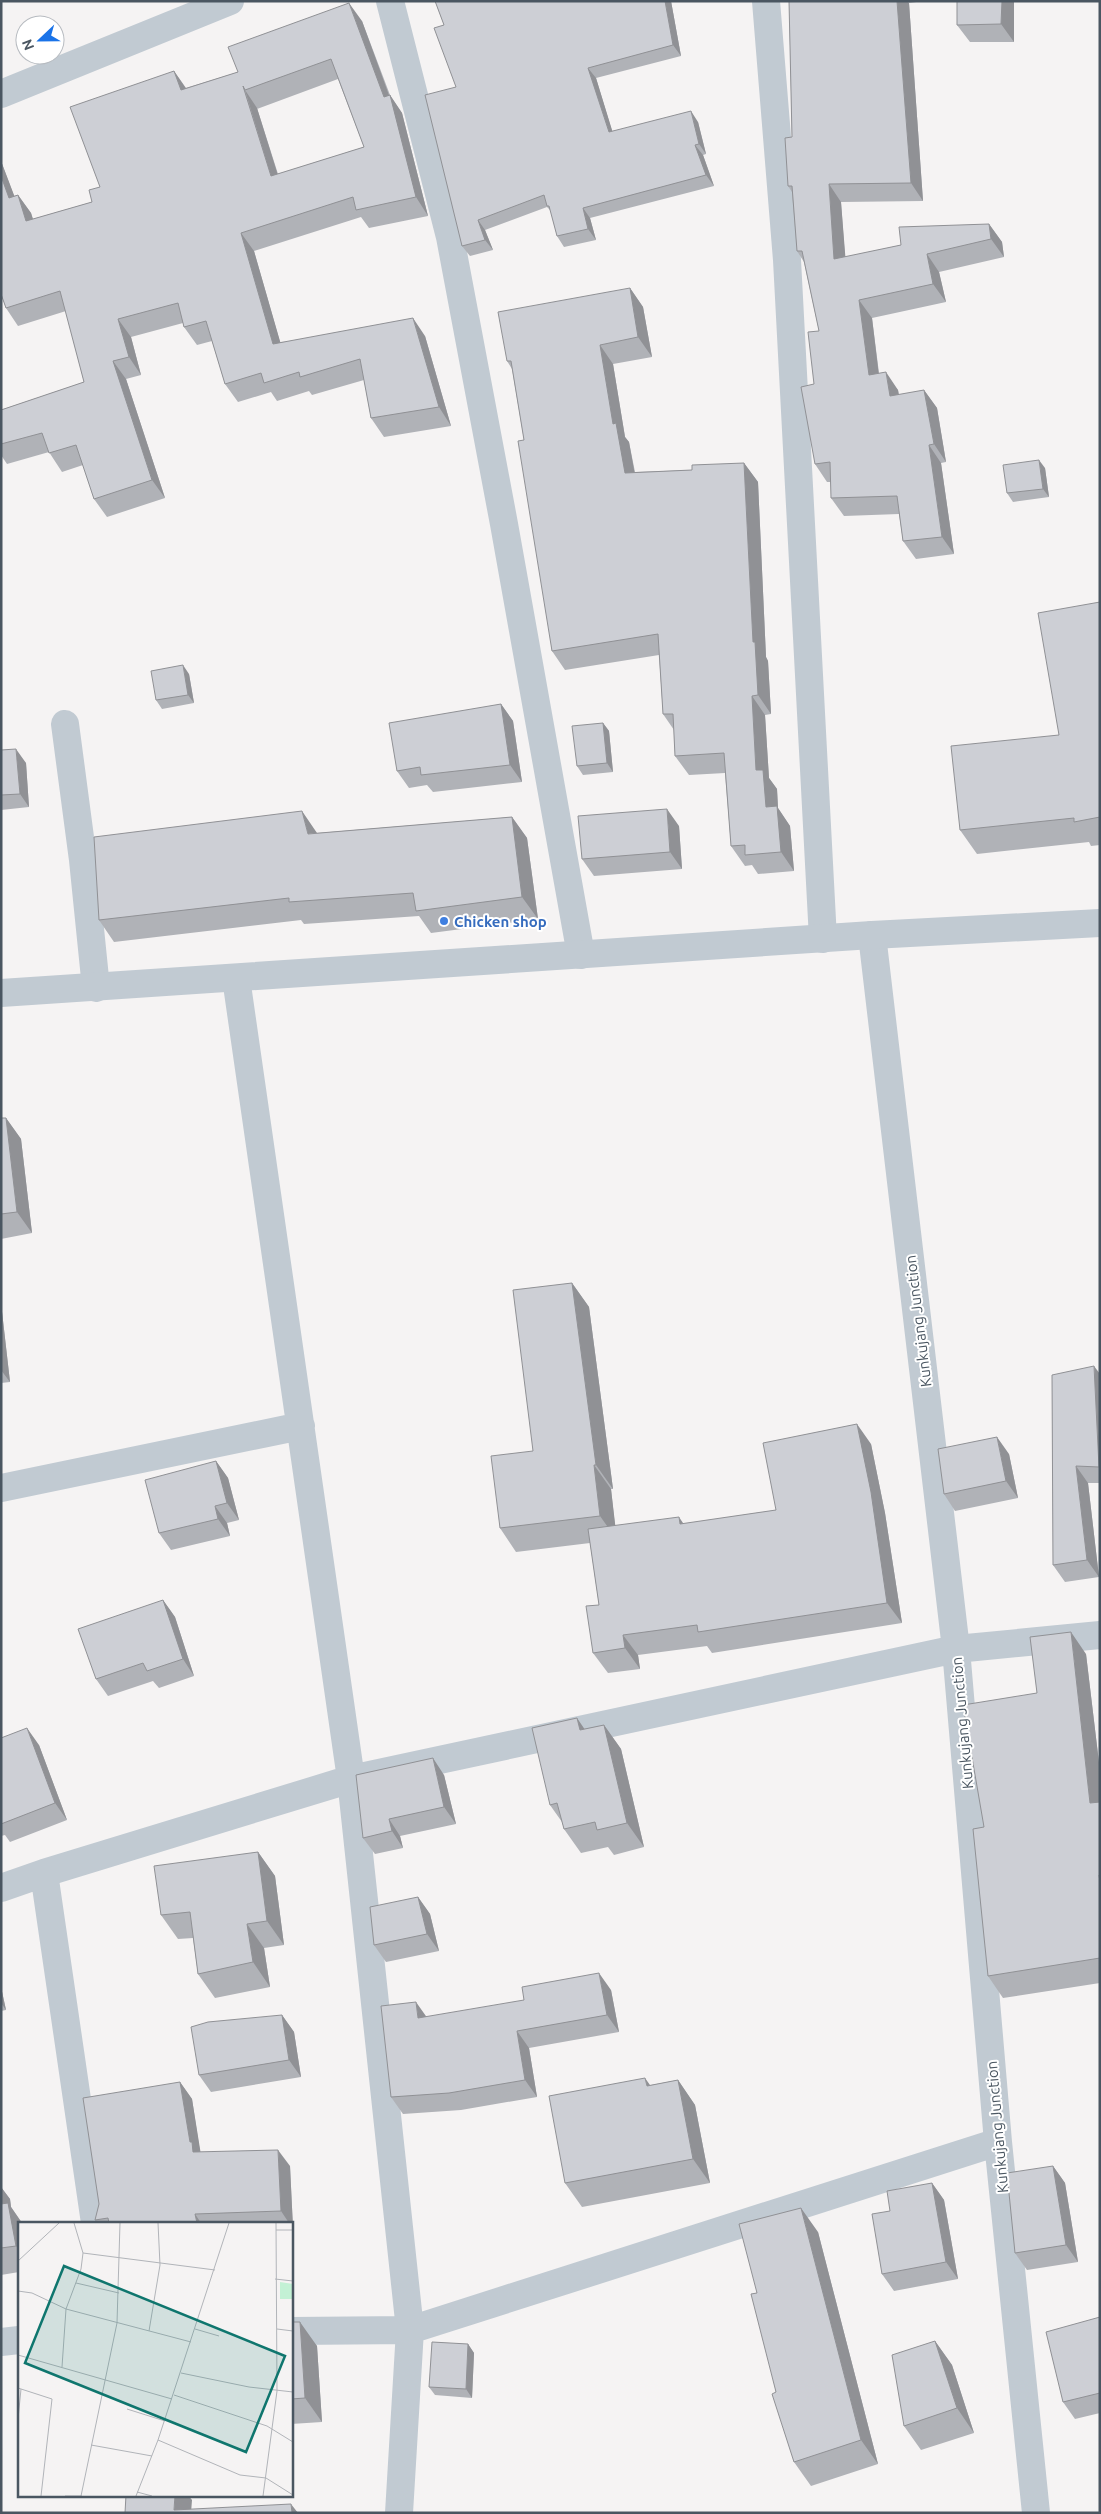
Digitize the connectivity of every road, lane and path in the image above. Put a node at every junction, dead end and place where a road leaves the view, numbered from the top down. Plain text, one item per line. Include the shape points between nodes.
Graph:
1 (230, 1) edge
2 (390, 1) edge
3 (766, 1) edge
4 (1, 94) edge
5 (65, 724) dead end
6 (1100, 923) edge
7 (872, 935) junction
8 (822, 938) junction
9 (580, 955) junction
10 (236, 978) junction
11 (96, 988) junction
12 (1, 993) edge
13 (301, 1426) junction
14 (1, 1488) edge
15 (1100, 1635) edge
16 (956, 1649) junction
17 (351, 1779) junction
18 (44, 1873) junction
19 (1, 1888) edge
20 (998, 2142) junction
21 (95, 2222) edge
22 (410, 2330) junction
23 (292, 2331) edge
24 (18, 2340) edge
25 (1, 2342) edge
26 (399, 2513) edge
27 (1036, 2513) edge

1 - 4 street
2 - 9 street via 450,237
3 - 8 street via 787,260
5 - 11 street
6 - 7 street
7 - 8 street
7 - 16 street, Kunkujang Junction
8 - 9 street
9 - 10 street
10 - 11 street
10 - 13 street
11 - 12 street
13 - 14 street
13 - 17 street
15 - 16 street
16 - 17 street
16 - 20 street, Kunkujang Junction
17 - 18 street
17 - 22 street
18 - 19 street
18 - 21 street
20 - 22 street
20 - 27 street, Kunkujang Junction
22 - 23 street
22 - 26 street
24 - 25 street

